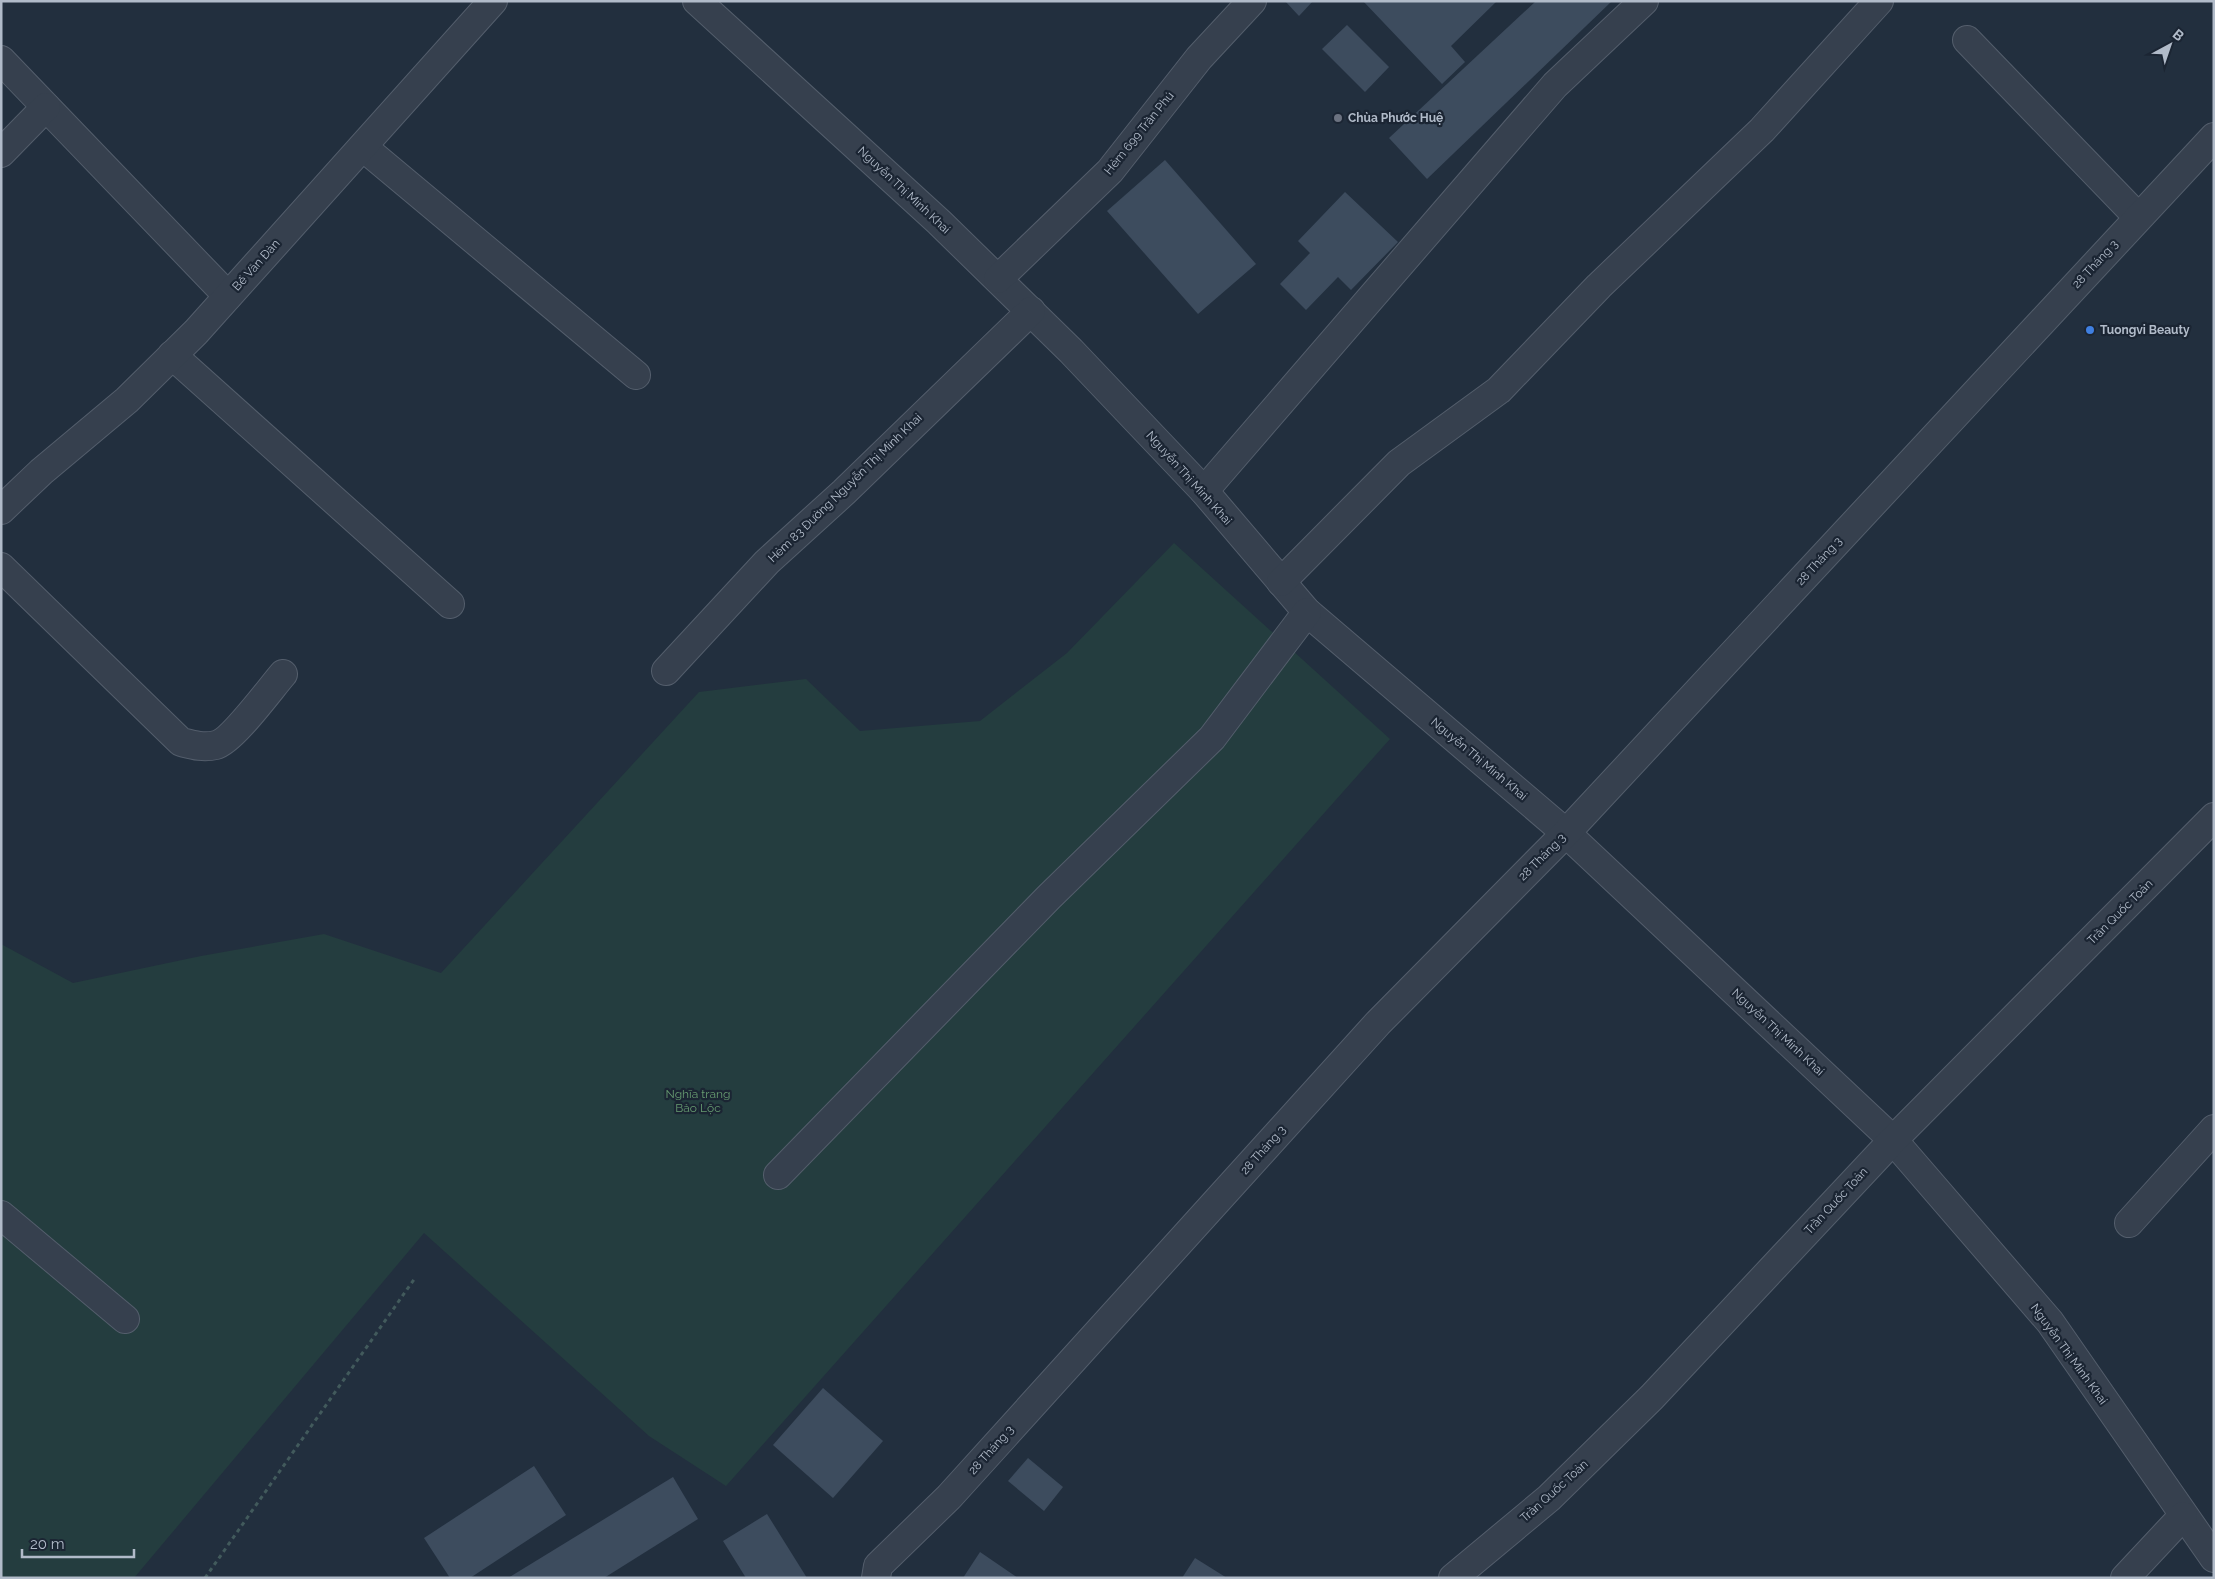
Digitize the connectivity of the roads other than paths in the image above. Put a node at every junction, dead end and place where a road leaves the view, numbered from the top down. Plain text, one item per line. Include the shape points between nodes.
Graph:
1 (493, 1) edge
2 (697, 1) edge
3 (1252, 1) edge
4 (1644, 1) edge
5 (1879, 1) edge
6 (1967, 40) dead end
7 (1, 60) edge
8 (46, 107) junction
9 (2214, 137) edge
10 (363, 146) junction
11 (1, 152) edge
12 (2138, 217) junction
13 (998, 279) junction
14 (228, 296) junction
15 (1030, 311) junction
16 (172, 355) junction
17 (636, 375) dead end
18 (1204, 491) junction
19 (1, 510) edge
20 (1, 568) edge
21 (1281, 582) junction
22 (450, 604) dead end
23 (1307, 612) junction
24 (666, 671) dead end
25 (283, 674) dead end
26 (2214, 818) edge
27 (1566, 832) junction
28 (2214, 1129) edge
29 (1893, 1140) junction
30 (778, 1175) dead end
31 (1, 1215) edge
32 (2129, 1223) dead end
33 (125, 1319) dead end
34 (2183, 1516) junction
35 (2214, 1558) edge
36 (1470, 1572) edge
37 (876, 1578) edge
38 (2125, 1578) edge

1 - 10 street, Bế Văn Đàn
2 - 13 street, Nguyễn Thị Minh Khai via 940,222
3 - 13 street, Hẻm 699 Trần Phú via 1199,58 1110,171
4 - 18 street via 1555,85
5 - 21 street via 1762,130 1599,286 1499,390 1399,463
6 - 12 street
7 - 8 street
8 - 11 street
8 - 14 street
9 - 12 street, 28 Tháng 3
10 - 14 street, Bế Văn Đàn
10 - 17 street
12 - 27 street, 28 Tháng 3
13 - 15 street, Nguyễn Thị Minh Khai
14 - 16 street, Bế Văn Đàn
15 - 18 street, Nguyễn Thị Minh Khai
15 - 24 street, Hẻm 83 Đường Nguyễn Thị Minh Khai via 844,492 767,562
16 - 19 street, Bế Văn Đàn via 127,400
16 - 22 street
18 - 21 street, Nguyễn Thị Minh Khai
20 - 25 street via 181,742 202,747 218,744 239,726
21 - 23 street, Nguyễn Thị Minh Khai
23 - 27 street, Nguyễn Thị Minh Khai
23 - 30 street via 1212,738 1049,897
26 - 29 street, Trần Quốc Toản
27 - 29 street, Nguyễn Thị Minh Khai
27 - 37 street, 28 Tháng 3 via 1378,1023 949,1497 878,1566
28 - 32 street
29 - 34 street, Nguyễn Thị Minh Khai via 2050,1322
29 - 36 street, Trần Quốc Toản via 1652,1397
31 - 33 street
34 - 35 street, Nguyễn Thị Minh Khai
34 - 38 street

